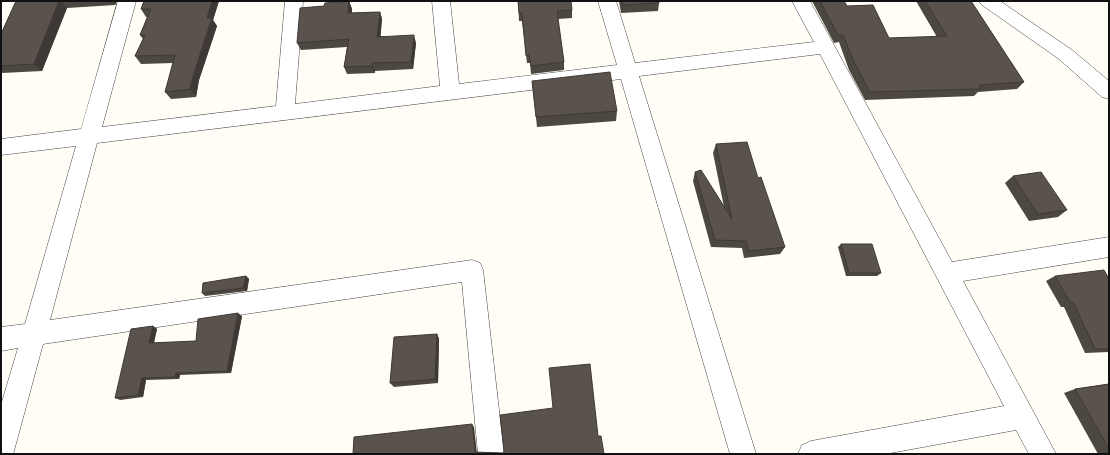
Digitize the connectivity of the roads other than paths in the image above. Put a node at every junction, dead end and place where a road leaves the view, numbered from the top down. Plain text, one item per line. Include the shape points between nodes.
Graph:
1 (127, 1) edge
2 (294, 1) edge
3 (441, 1) edge
4 (607, 1) edge
5 (801, 1) edge
6 (988, 1) edge
7 (825, 47) junction
8 (628, 71) junction
9 (1109, 92) edge
10 (450, 93) junction
11 (285, 113) junction
12 (89, 137) junction
13 (1, 147) edge
14 (1109, 247) edge
15 (946, 273) junction
16 (34, 334) junction
17 (1, 339) edge
18 (1023, 416) junction
19 (1, 451) edge
20 (491, 454) edge
21 (743, 454) edge
22 (810, 454) edge
23 (1043, 454) edge

1 - 12 street
2 - 11 street
3 - 10 street
4 - 8 street
5 - 7 street
6 - 9 street via 1056,47
7 - 8 street
7 - 15 street
8 - 10 street
8 - 21 street
10 - 11 street
11 - 12 street
12 - 13 street
12 - 16 street
14 - 15 street
15 - 18 street
16 - 17 street
16 - 19 street
16 - 20 street via 472,270
18 - 22 street
18 - 23 street

